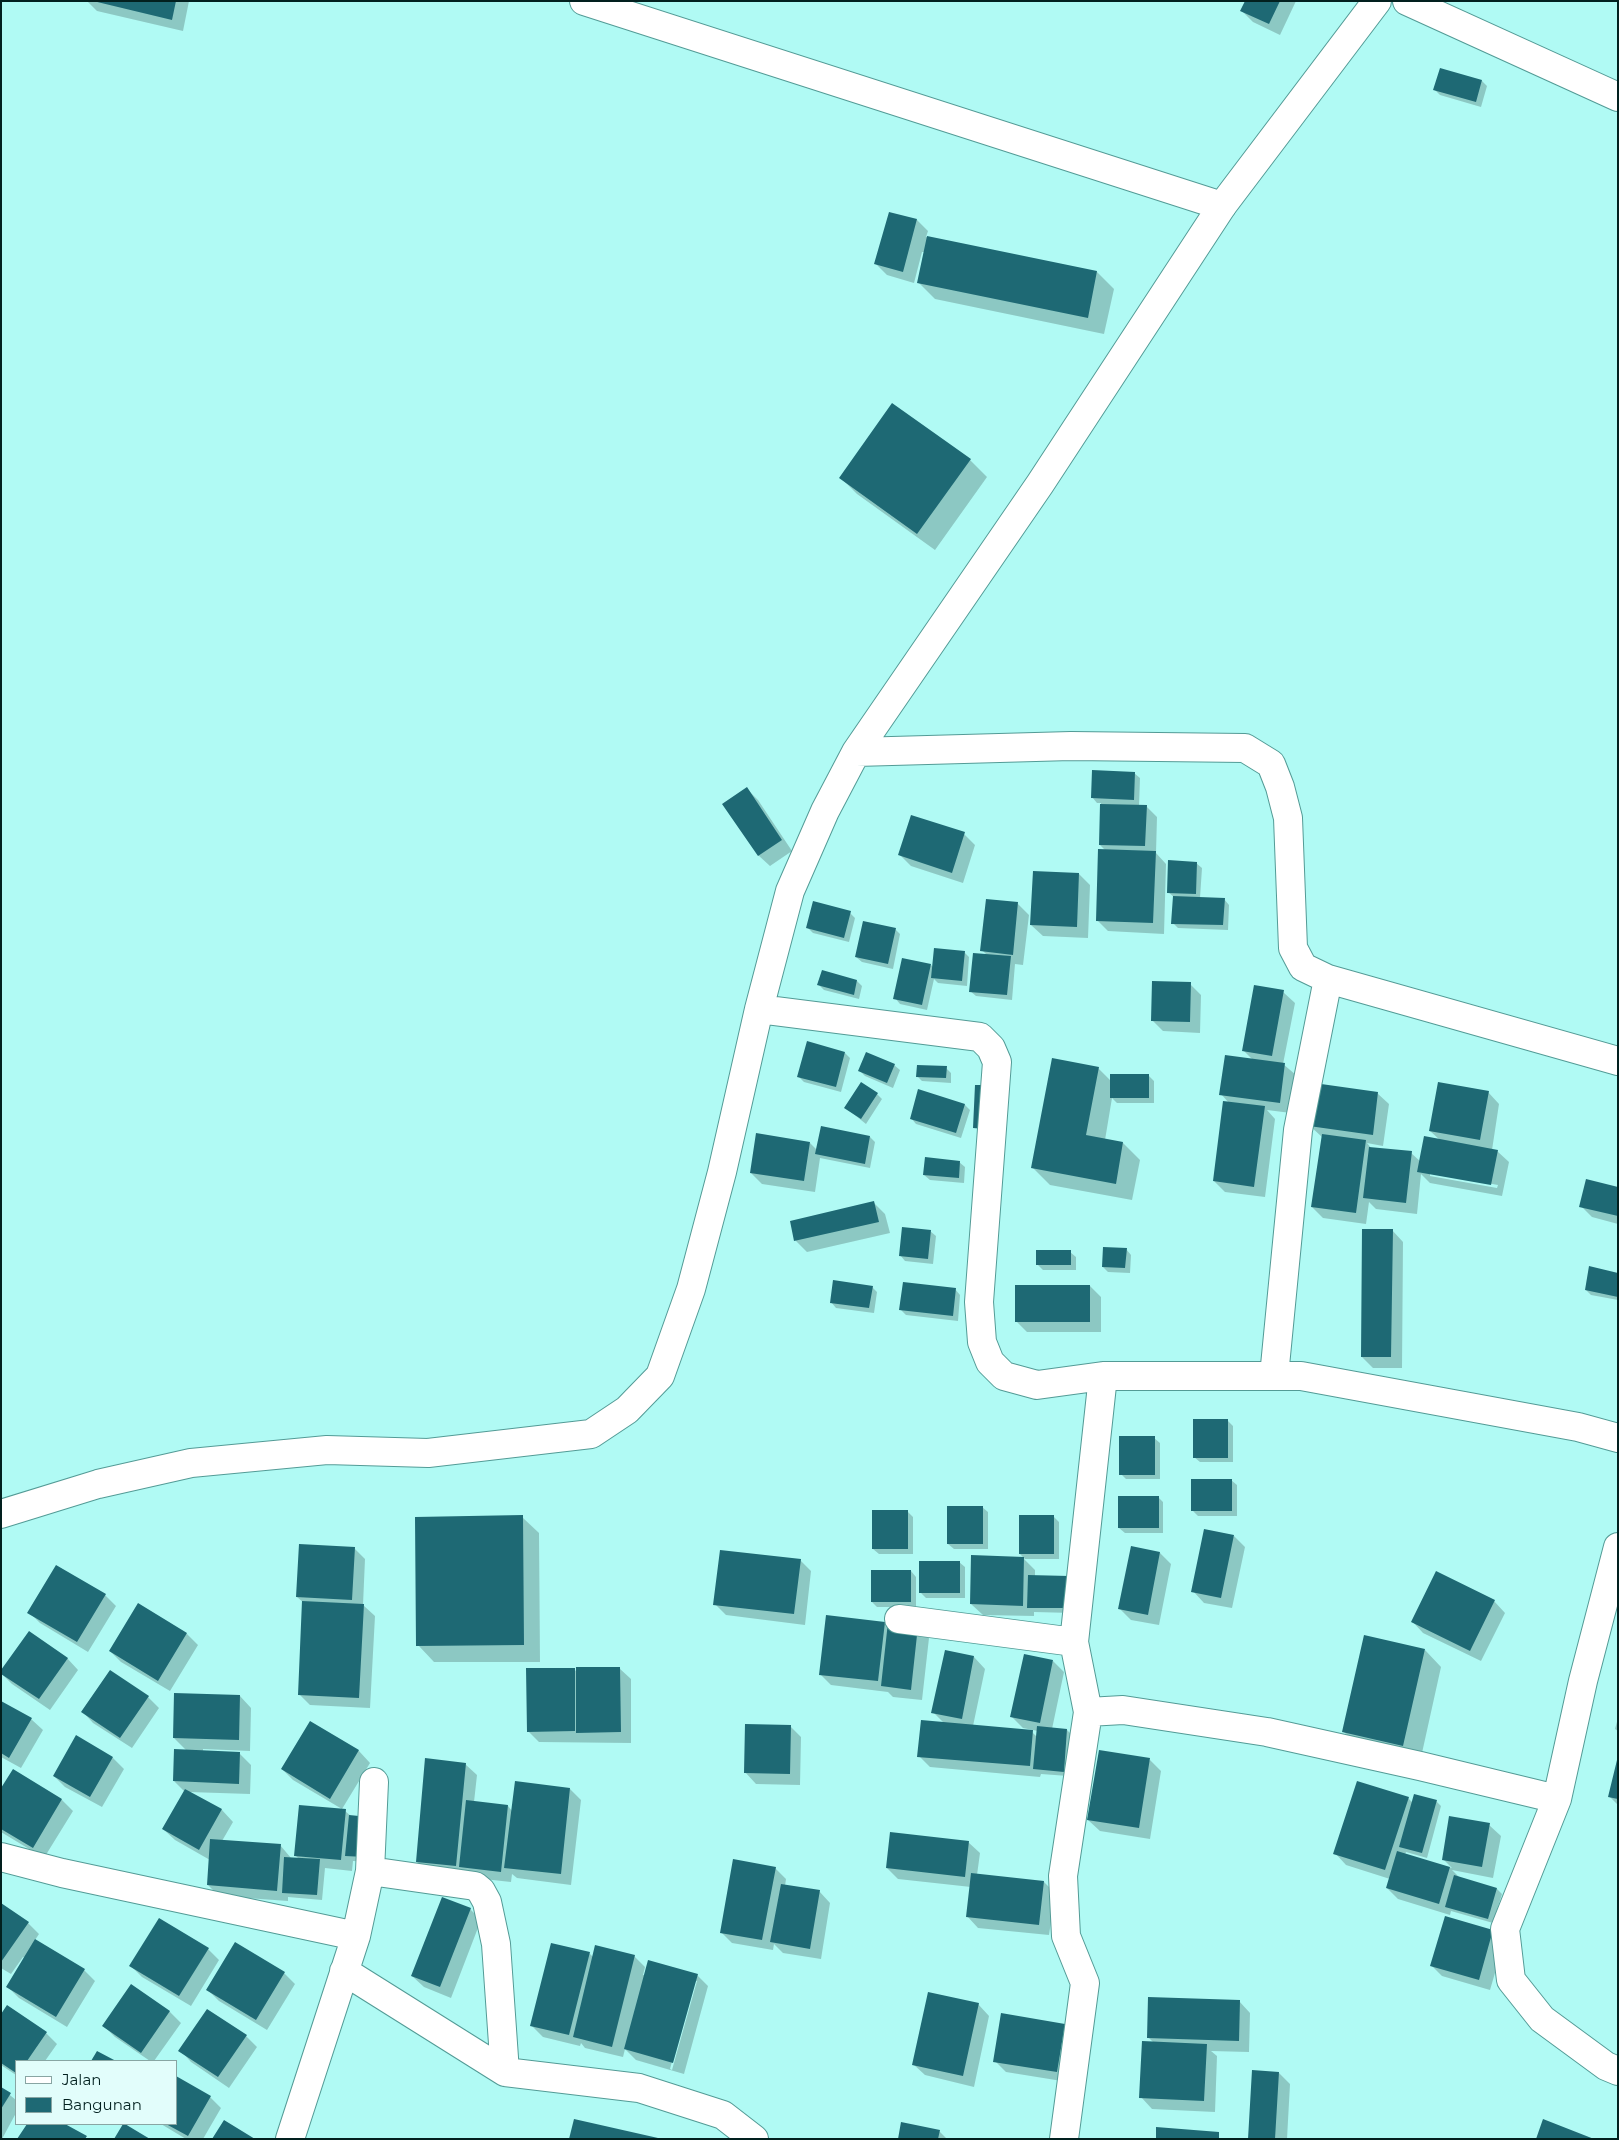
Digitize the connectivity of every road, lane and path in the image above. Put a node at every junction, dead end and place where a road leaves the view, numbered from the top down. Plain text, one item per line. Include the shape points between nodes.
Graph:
1 (584, 1) edge
2 (1377, 1) edge
3 (1407, 1) edge
4 (1618, 98) edge
5 (1222, 206) junction
6 (856, 752) junction
7 (1328, 979) junction
8 (759, 1009) junction
9 (1618, 1062) edge
10 (1103, 1376) junction
11 (1274, 1376) junction
12 (1618, 1438) edge
13 (1, 1514) edge
14 (1618, 1547) edge
15 (899, 1619) dead end
16 (1074, 1642) junction
17 (1088, 1712) junction
18 (374, 1782) dead end
19 (1557, 1799) junction
20 (1, 1857) edge
21 (370, 1871) junction
22 (356, 1936) junction
23 (344, 1971) junction
24 (1618, 2071) edge
25 (505, 2072) junction
26 (290, 2139) edge
27 (754, 2139) edge
28 (1064, 2139) edge

1 - 5 street
2 - 5 street
3 - 4 street
5 - 6 street via 1040,484
6 - 7 street via 1071,746 1245,748 1271,764 1288,818 1293,948 1304,967
6 - 8 street via 825,811 790,891
7 - 9 street
7 - 11 street via 1298,1130
8 - 10 street via 980,1037 991,1048 997,1062 979,1302 982,1342 990,1362 1004,1376 1037,1385
8 - 13 street via 722,1172 691,1289 660,1376 627,1410 592,1434 428,1453 327,1450 191,1463 98,1484
10 - 11 street
10 - 16 street
11 - 12 street via 1301,1376 1578,1427
14 - 19 street
15 - 16 street
16 - 17 street
17 - 19 street via 1123,1710 1267,1732
17 - 28 street via 1063,1876 1066,1936 1085,1982
18 - 21 street
19 - 24 street via 1505,1929 1511,1980 1542,2019 1606,2066
20 - 22 street
21 - 22 street
21 - 25 street via 474,1886 481,1891 487,1902 496,1944
22 - 23 street
23 - 25 street
23 - 26 street
25 - 27 street via 639,2088 723,2115

